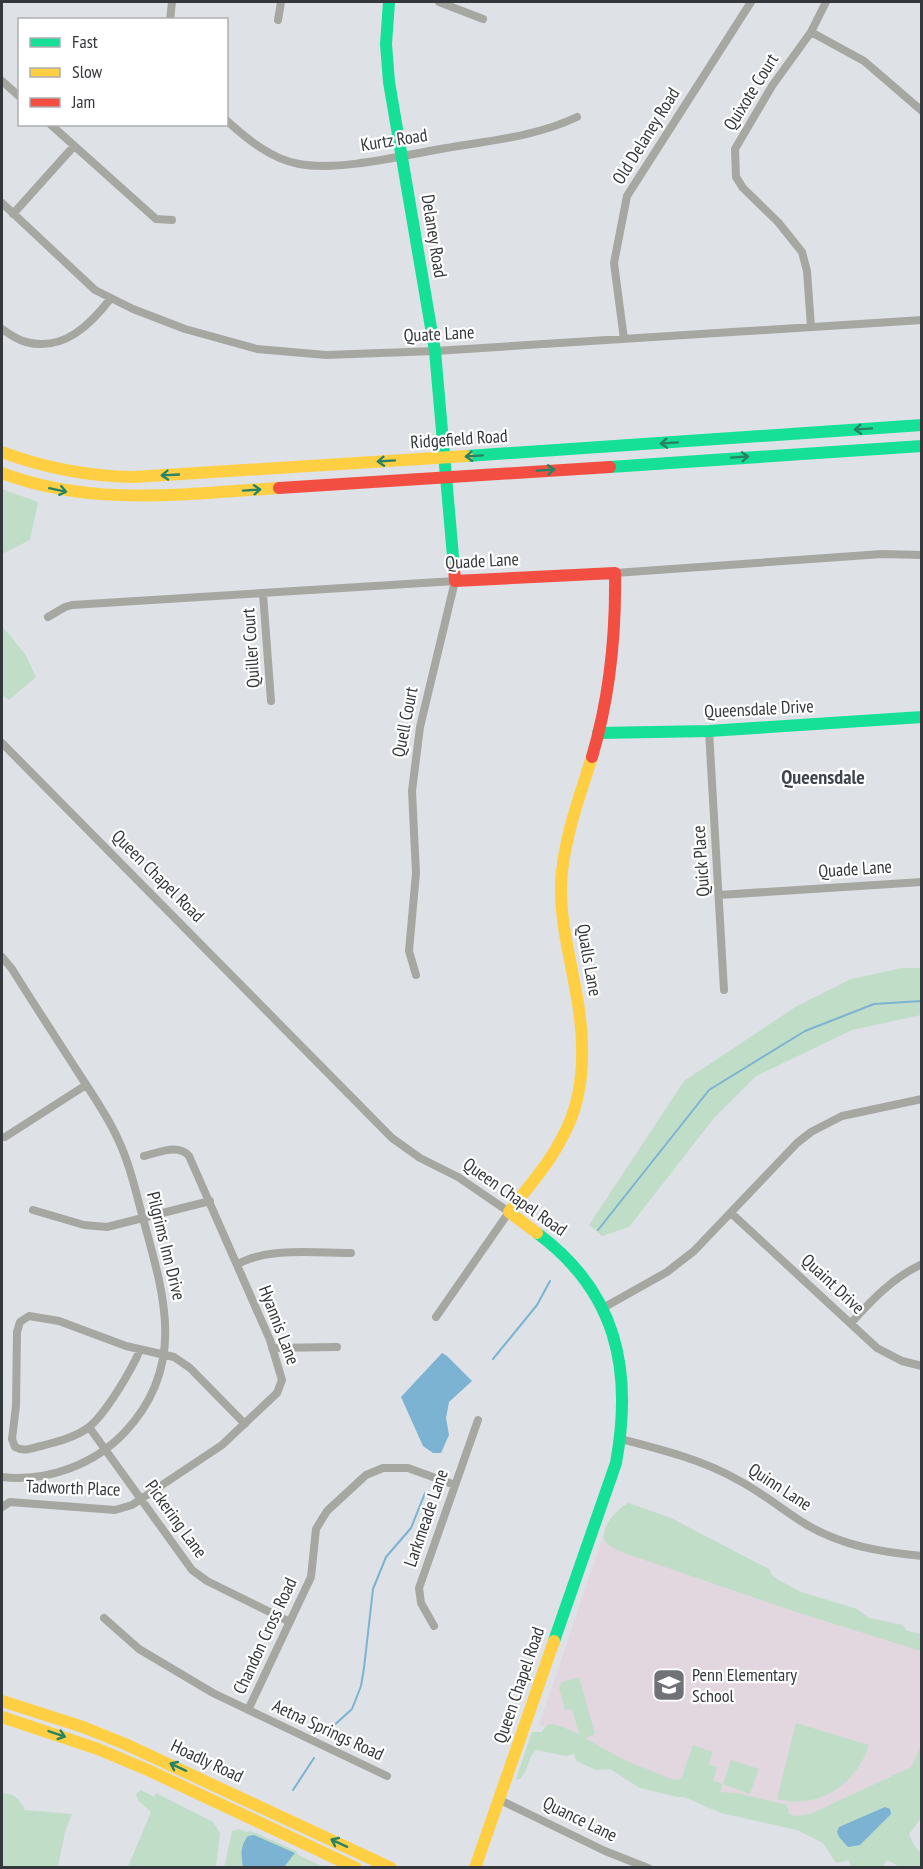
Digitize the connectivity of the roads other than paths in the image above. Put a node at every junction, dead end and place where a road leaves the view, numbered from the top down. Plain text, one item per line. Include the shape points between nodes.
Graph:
1 (172, 2) edge
2 (281, 2) edge
3 (389, 2) edge
4 (439, 2) edge
5 (751, 2) edge
6 (826, 2) edge
7 (170, 18) edge
8 (483, 19) dead end
9 (278, 20) dead end
10 (811, 32) junction
11 (2, 81) edge
12 (18, 95) edge
13 (921, 111) edge
14 (577, 117) dead end
15 (228, 122) edge
16 (52, 126) edge
17 (74, 146) junction
18 (403, 156) junction
19 (2, 203) edge
20 (13, 214) junction
21 (172, 220) dead end
22 (111, 298) junction
23 (921, 320) edge
24 (811, 327) junction
25 (2, 329) edge
26 (624, 339) junction
27 (435, 351) junction
28 (921, 425) edge
29 (921, 446) edge
30 (2, 452) edge
31 (444, 458) junction
32 (2, 473) edge
33 (446, 477) junction
34 (921, 555) edge
35 (615, 573) junction
36 (455, 581) junction
37 (263, 594) junction
38 (48, 617) dead end
39 (271, 701) dead end
40 (921, 717) edge
41 (709, 731) junction
42 (598, 733) junction
43 (2, 743) edge
44 (921, 882) edge
45 (719, 895) junction
46 (2, 957) edge
47 (416, 975) dead end
48 (724, 990) dead end
49 (86, 1085) junction
50 (921, 1099) edge
51 (5, 1137) dead end
52 (144, 1156) dead end
53 (210, 1201) junction
54 (33, 1210) dead end
55 (509, 1212) junction
56 (730, 1213) junction
57 (143, 1218) junction
58 (351, 1253) dead end
59 (238, 1264) junction
60 (921, 1264) edge
61 (603, 1308) junction
62 (436, 1317) dead end
63 (850, 1323) junction
64 (337, 1347) dead end
65 (272, 1348) junction
66 (140, 1350) junction
67 (165, 1354) junction
68 (921, 1366) edge
69 (478, 1420) dead end
70 (245, 1424) junction
71 (89, 1427) junction
72 (621, 1439) junction
73 (105, 1450) junction
74 (2, 1477) edge
75 (455, 1485) junction
76 (141, 1499) junction
77 (2, 1507) edge
78 (921, 1556) edge
79 (104, 1618) dead end
80 (290, 1622) junction
81 (434, 1626) dead end
82 (2, 1701) edge
83 (248, 1710) junction
84 (2, 1717) edge
85 (387, 1776) dead end
86 (498, 1799) junction
87 (356, 1868) edge
88 (391, 1868) edge
89 (475, 1868) edge
90 (648, 1868) edge

1 - 7 street
2 - 9 street
3 - 18 main road, Delaney Road via 387,63
4 - 8 street
5 - 26 street, Old Delaney Road via 627,195 614,263
6 - 10 street, Quixote Court
10 - 13 street via 864,62
10 - 24 street, Quixote Court via 772,86 735,149 736,177 743,188 802,252
11 - 12 street
14 - 18 street, Kurtz Road via 531,133
15 - 18 street, Kurtz Road via 275,157 300,164 345,164
16 - 17 street
17 - 20 street
17 - 21 street via 156,219
18 - 27 main road, Delaney Road
19 - 20 street, Quate Lane
20 - 22 street, Quate Lane via 95,290
22 - 25 street via 94,320 62,340 44,345 24,342
22 - 27 street, Quate Lane via 185,329 257,348 326,355
23 - 24 street, Quate Lane
24 - 26 street, Quate Lane
26 - 27 street, Quate Lane
27 - 31 main road, Delaney Road
28 -> 31 main road, Ridgefield Road
33 -> 29 main road, Ridgefield Road
31 -> 30 main road, Ridgefield Road via 110,477 33,464
31 - 33 main road, Delaney Road
32 -> 33 main road, Ridgefield Road via 72,492 124,496
33 - 36 main road, Quell Court
34 - 35 street, Quade Lane via 882,554
35 - 36 main road, Quade Lane
35 - 42 main road, Qualls Lane via 612,665
36 - 37 street, Quade Lane
36 - 47 street, Quell Court via 420,727 412,783 416,873 409,951
37 - 38 street, Quade Lane via 72,605
37 - 39 street, Quiller Court
40 - 41 main road, Queensdale Drive
41 - 42 main road, Queensdale Drive
41 - 45 street, Quick Place
42 - 55 main road, Qualls Lane via 575,808 561,886 565,937 580,1022 577,1098 554,1152
43 - 55 street, Queen Chapel Road via 392,1138
44 - 45 street, Quade Lane
45 - 48 street, Quick Place
46 - 49 street, Pilgrims Inn Drive
49 - 51 street
49 - 57 street, Pilgrims Inn Drive via 120,1144
50 - 56 street via 856,1112 826,1123 797,1143
52 - 53 street, Hyannis Lane via 176,1149 186,1152
53 - 57 street
53 - 59 street, Hyannis Lane
54 - 57 street via 96,1227
55 - 61 main road, Queen Chapel Road via 561,1252
55 - 62 street, Qualls Lane
56 - 61 street via 680,1264
56 - 63 street, Quaint Drive
57 - 67 street, Pilgrims Inn Drive via 164,1302
58 - 59 street via 267,1254
59 - 65 street, Hyannis Lane
60 - 63 street via 888,1284
61 - 72 main road, Queen Chapel Road via 623,1379
63 - 68 street, Quaint Drive via 890,1356
64 - 65 street
65 - 70 street, Hyannis Lane via 281,1373 281,1388
66 - 67 street
66 - 71 street via 129,1373
66 - 71 street via 44,1317 29,1316 20,1322 12,1439 15,1447 24,1450 48,1444
67 - 70 street via 183,1361
67 - 73 street, Pilgrims Inn Drive via 146,1404 129,1428
69 - 75 street, Larkmeade Lane
70 - 76 street, Hyannis Lane via 222,1445
71 - 73 street, Pickering Lane
72 - 78 street, Quinn Lane via 684,1457 736,1478 837,1539 884,1552
72 - 86 main road, Queen Chapel Road via 616,1463
73 - 74 street, Pilgrims Inn Drive via 55,1473
73 - 76 street, Pickering Lane
75 - 80 street, Chandon Cross Road via 401,1467 383,1468 366,1475 318,1523 312,1572
75 - 81 street, Larkmeade Lane via 419,1588 421,1603
76 - 77 street, Tadworth Place via 115,1510 10,1502
76 - 80 street, Pickering Lane via 199,1576
79 - 83 street, Aetna Springs Road via 139,1649
80 - 83 street, Chandon Cross Road
88 -> 82 main road, Hoadly Road via 125,1743
83 - 85 street, Aetna Springs Road
84 -> 87 main road, Hoadly Road via 91,1746 150,1771
86 - 89 main road, Queen Chapel Road
86 - 90 street, Quance Lane

